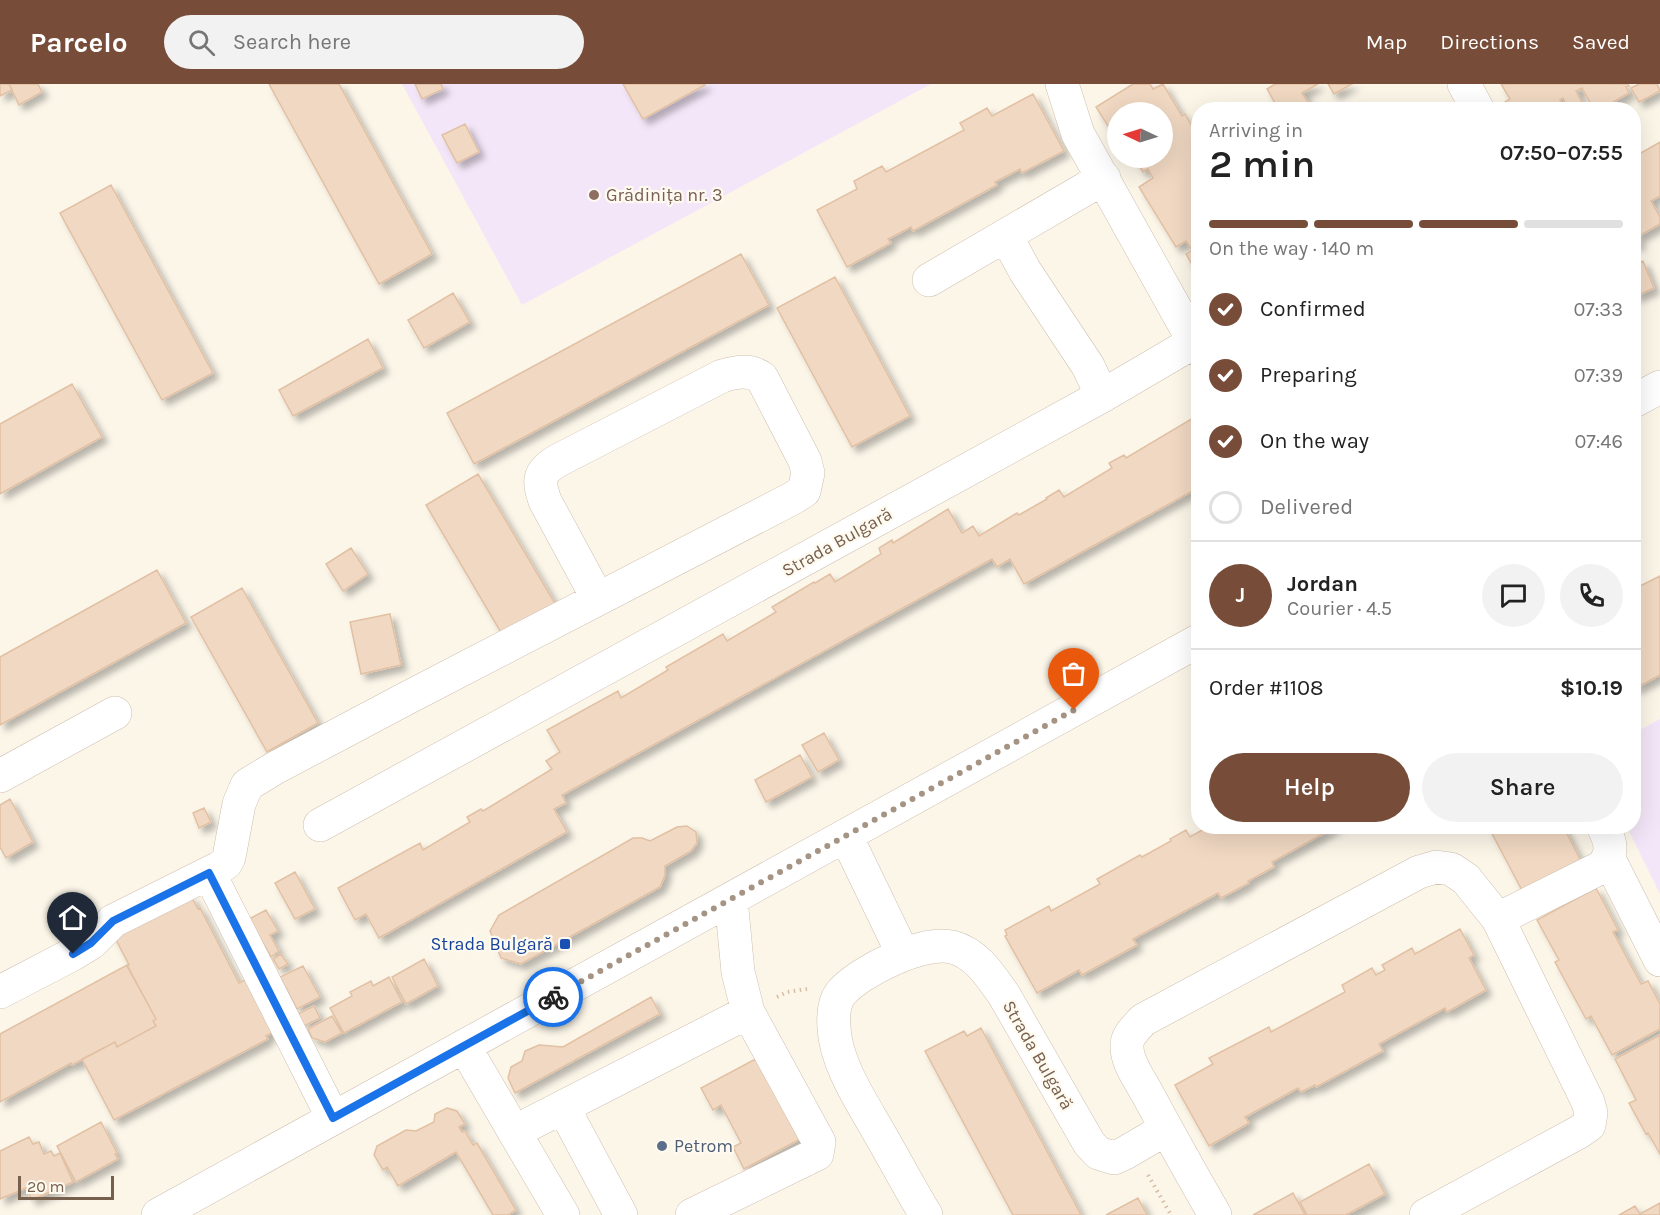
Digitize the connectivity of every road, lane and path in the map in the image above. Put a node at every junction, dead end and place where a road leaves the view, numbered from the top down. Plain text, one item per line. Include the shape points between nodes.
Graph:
1 (1062, 84) edge
2 (1464, 84) edge
3 (1474, 102) edge
4 (1104, 178) junction
5 (1006, 236) junction
6 (929, 280) dead end
7 (1191, 337) edge
8 (1191, 349) edge
9 (1660, 387) edge
10 (1102, 396) junction
11 (1641, 397) edge
12 (598, 599) junction
13 (1191, 645) edge
14 (115, 712) dead end
15 (0, 776) edge
16 (320, 825) dead end
17 (1607, 834) edge
18 (846, 836) junction
19 (1609, 860) junction
20 (209, 873) junction
21 (731, 899) junction
22 (1498, 919) junction
23 (903, 954) junction
24 (1660, 960) edge
25 (0, 992) edge
26 (840, 994) junction
27 (748, 1012) junction
28 (464, 1046) junction
29 (563, 1107) junction
30 (333, 1118) junction
31 (1166, 1129) junction
32 (514, 1132) junction
33 (1132, 1149) junction
34 (1463, 1206) edge
35 (158, 1215) edge
36 (563, 1215) edge
37 (621, 1215) edge
38 (692, 1215) edge
39 (926, 1215) edge
40 (1171, 1215) edge
41 (1215, 1215) edge
42 (1426, 1215) edge

1 - 4 street via 1078,134
2 - 3 street
4 - 5 street
4 - 7 street
5 - 6 street
5 - 10 street via 1088,366
8 - 10 street, Strada Bulgară
9 - 11 street
10 - 16 street, Strada Bulgară
12 - 12 street via 545,501 541,489 545,469 722,376 736,372 762,378 805,461 808,473 804,491
12 - 20 street via 247,785 239,804 230,857
13 - 18 street
14 - 15 street
17 - 19 street
18 - 21 street
18 - 23 street
19 - 22 street
19 - 24 street
20 - 25 street via 113,921 91,943
20 - 30 street
21 - 27 street via 738,972
21 - 28 street
22 - 31 street via 1466,879 1451,869 1436,867 1419,872 1143,1020 1132,1031 1127,1053
22 - 34 street via 1591,1113 1589,1125
23 - 26 street, Strada Bulgară via 865,974
23 - 33 street, Strada Bulgară via 950,946 976,960 1004,995 1089,1143 1098,1153 1114,1158
26 - 27 path via 809,989 787,992
26 - 39 street via 834,1009 834,1030 840,1056 852,1085
27 - 29 street
27 - 38 street via 819,1142 817,1154
28 - 30 street
28 - 32 street
29 - 32 street
29 - 37 street
30 - 35 street
31 - 33 street, Strada Bulgară
31 - 41 street
32 - 36 street
33 - 40 path
34 - 42 street

